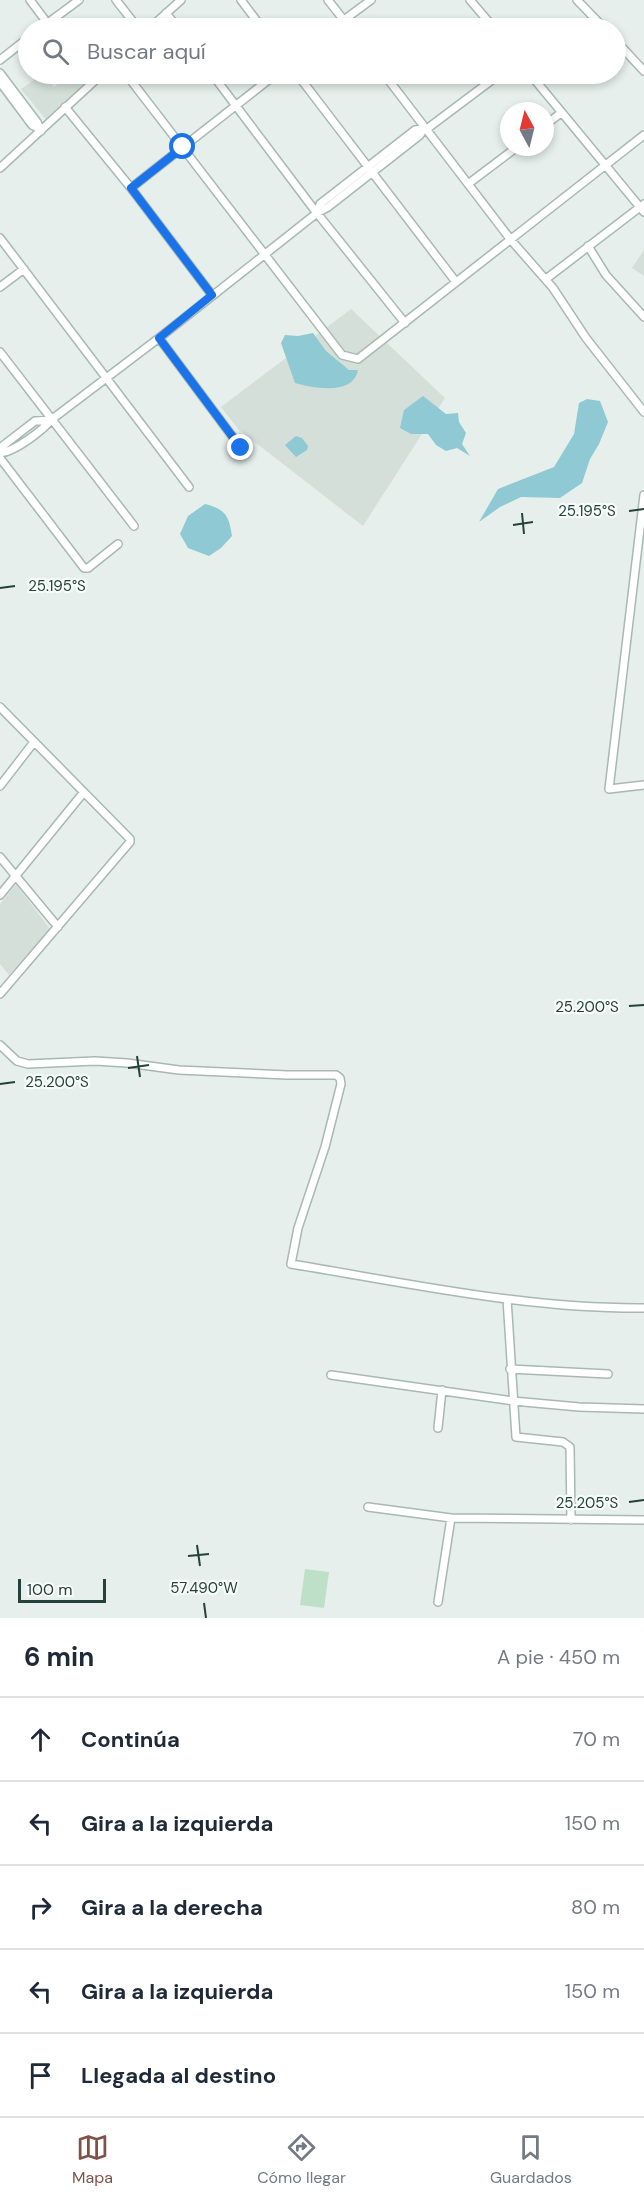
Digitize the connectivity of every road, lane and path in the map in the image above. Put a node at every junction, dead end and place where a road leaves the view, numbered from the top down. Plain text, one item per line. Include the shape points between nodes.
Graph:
1 (30, 0) edge
2 (79, 0) edge
3 (116, 0) edge
4 (181, 0) edge
5 (241, 0) edge
6 (328, 0) edge
7 (370, 0) edge
8 (470, 0) edge
9 (577, 0) edge
10 (166, 14) junction
11 (41, 18) edge
12 (58, 18) edge
13 (130, 18) edge
14 (161, 18) edge
15 (169, 18) edge
16 (254, 18) edge
17 (342, 18) edge
18 (347, 18) edge
19 (485, 18) edge
20 (594, 18) edge
21 (18, 46) edge
22 (626, 52) edge
23 (0, 60) edge
24 (644, 71) edge
25 (0, 73) edge
26 (0, 82) edge
27 (90, 84) edge
28 (134, 84) edge
29 (220, 84) edge
30 (263, 84) edge
31 (305, 84) edge
32 (391, 84) edge
33 (486, 84) edge
34 (539, 84) edge
35 (236, 105) junction
36 (65, 107) junction
37 (561, 113) junction
38 (554, 118) edge
39 (425, 129) junction
40 (40, 130) junction
41 (644, 135) edge
42 (183, 147) junction
43 (505, 156) edge
44 (605, 166) junction
45 (0, 168) edge
46 (370, 169) junction
47 (468, 184) junction
48 (131, 188) junction
49 (643, 208) edge
50 (317, 213) junction
51 (0, 238) edge
52 (511, 240) junction
53 (588, 246) junction
54 (265, 255) junction
55 (24, 269) junction
56 (546, 279) junction
57 (456, 282) junction
58 (0, 287) edge
59 (212, 295) junction
60 (644, 317) edge
61 (405, 323) junction
62 (159, 338) junction
63 (0, 352) edge
64 (105, 378) junction
65 (644, 412) edge
66 (51, 420) junction
67 (0, 448) edge
68 (241, 448) dead end
69 (0, 453) edge
70 (0, 458) edge
71 (189, 487) dead end
72 (644, 495) edge
73 (134, 526) dead end
74 (118, 544) dead end
75 (0, 707) edge
76 (34, 742) junction
77 (644, 785) edge
78 (0, 786) edge
79 (84, 792) junction
80 (0, 857) edge
81 (16, 875) junction
82 (0, 895) edge
83 (58, 927) junction
84 (0, 994) edge
85 (0, 1045) edge
86 (507, 1299) junction
87 (644, 1308) edge
88 (510, 1369) junction
89 (608, 1374) dead end
90 (331, 1375) dead end
91 (442, 1390) junction
92 (513, 1401) junction
93 (644, 1408) edge
94 (438, 1428) dead end
95 (368, 1507) dead end
96 (451, 1518) junction
97 (571, 1520) junction
98 (644, 1520) edge
99 (438, 1602) dead end

1 - 11 street
2 - 12 street
3 - 13 street
4 - 10 street
5 - 16 street
6 - 17 street
7 - 18 street
8 - 19 street
9 - 20 street
10 - 14 street
10 - 15 street
21 - 23 street
22 - 24 street
25 - 40 street
26 - 40 street
27 - 36 street
28 - 42 street
29 - 35 street
30 - 35 street
31 - 46 street
32 - 39 street
33 - 39 street
34 - 37 street
35 - 42 street
35 - 50 street
36 - 40 street
36 - 48 street
37 - 38 street
37 - 44 street
39 - 46 street via 415,130
39 - 47 street
40 - 45 street
41 - 44 street
42 - 48 street
42 - 54 street
43 - 47 street
44 - 49 street
44 - 52 street
46 - 50 street
46 - 57 street
47 - 52 street
48 - 59 street
49 - 53 street
50 - 54 street
50 - 61 street
51 - 55 street
52 - 56 street
52 - 57 street
53 - 56 street
53 - 60 street via 606,275
54 - 59 street
54 - 61 street via 342,355 358,359
55 - 58 street
55 - 64 street
56 - 65 street
57 - 61 street
59 - 62 street
62 - 64 street
62 - 68 street
63 - 66 street
64 - 66 street
64 - 71 street
66 - 67 street via 35,421
66 - 69 street via 9,452
66 - 73 street
70 - 74 street via 84,568
72 - 77 street via 609,789
75 - 76 street
76 - 78 street
76 - 79 street
79 - 81 street
79 - 83 street via 130,842
80 - 81 street
81 - 82 street
81 - 83 street
83 - 84 street
85 - 86 street via 17,1061 28,1064 95,1061 179,1070 336,1075 341,1084 291,1264
86 - 87 street
86 - 88 street
88 - 89 street
88 - 92 street
90 - 91 street
91 - 92 street
91 - 94 street
92 - 93 street
92 - 97 street via 516,1437 563,1442 570,1447
95 - 96 street
96 - 97 street
96 - 99 street
97 - 98 street

